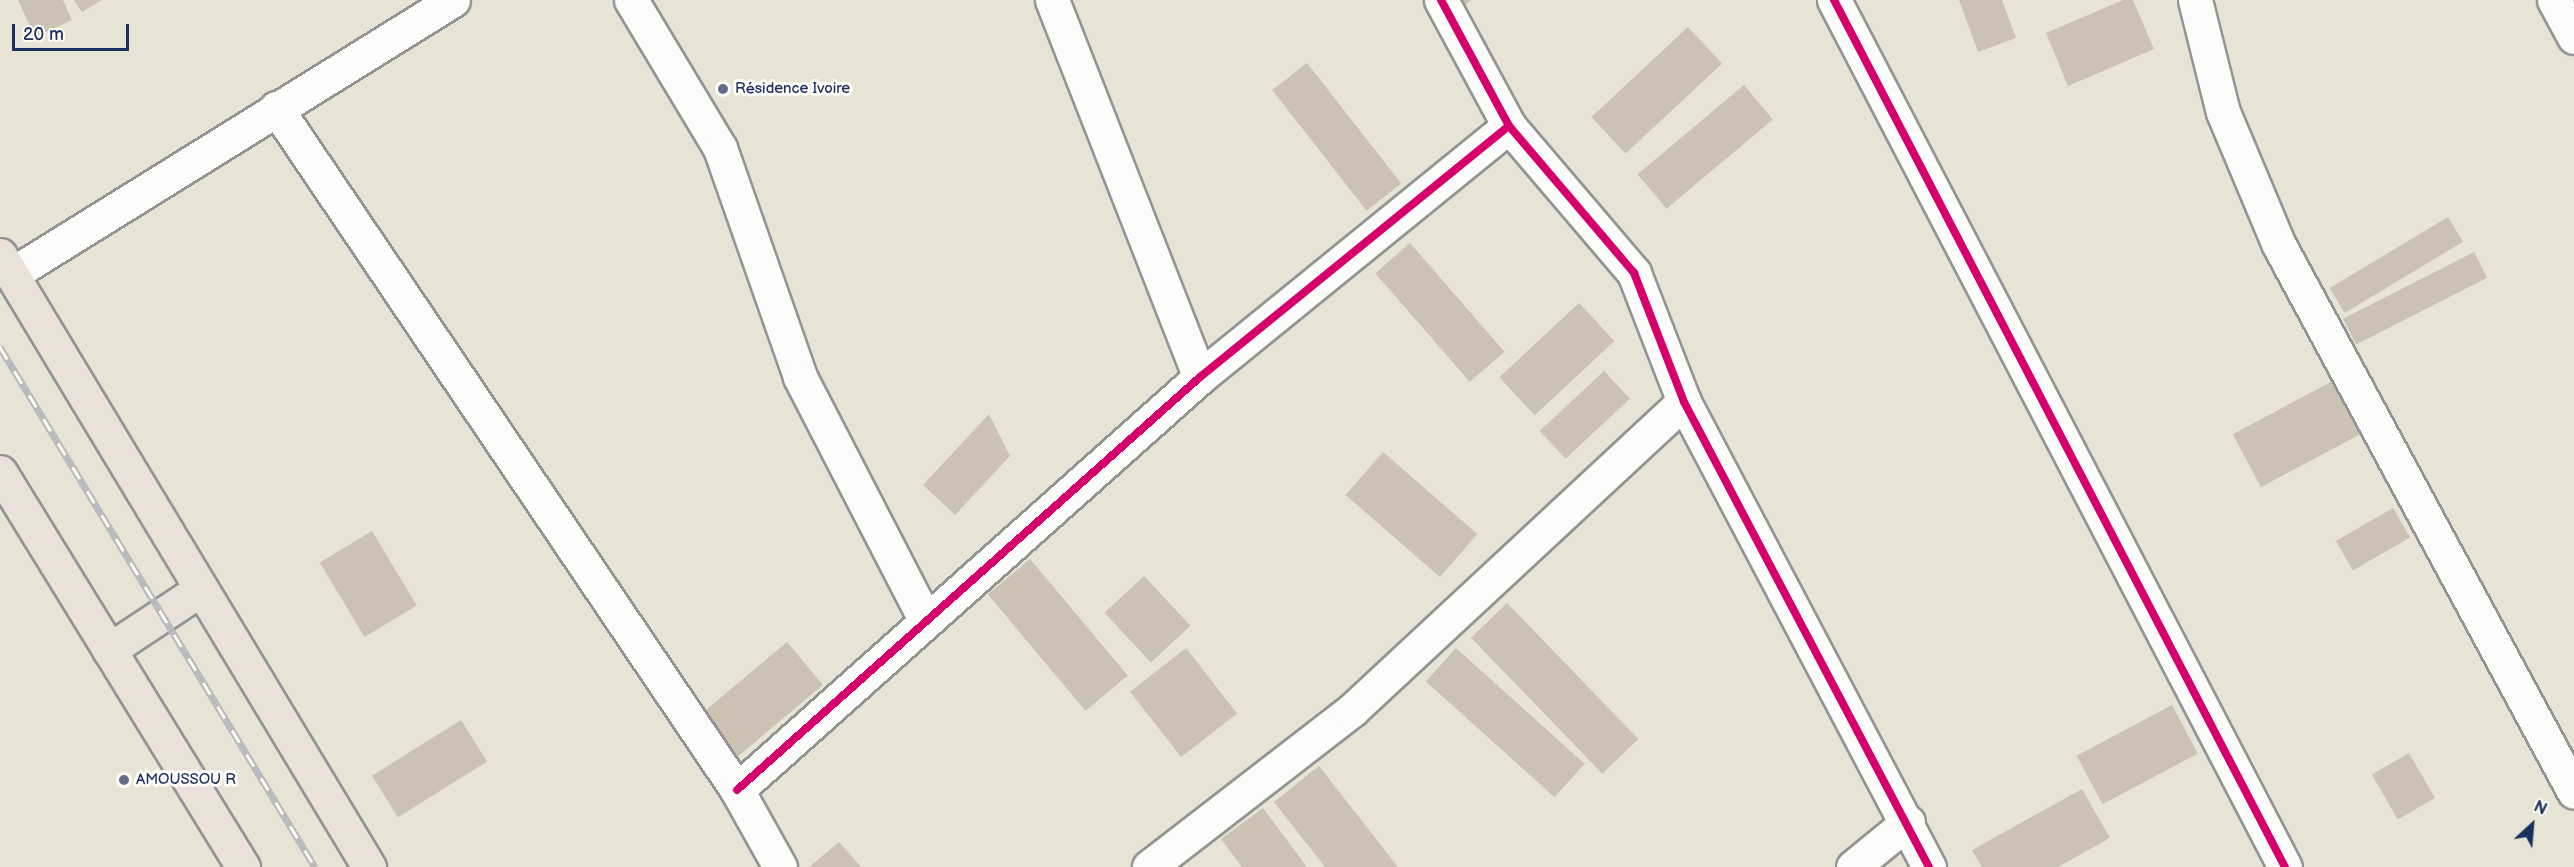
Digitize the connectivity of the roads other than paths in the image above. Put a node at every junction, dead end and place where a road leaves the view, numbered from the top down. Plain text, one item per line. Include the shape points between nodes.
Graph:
1 (453, 0) edge
2 (631, 0) edge
3 (1052, 0) edge
4 (1441, 0) edge
5 (1834, 0) edge
6 (2195, 0) edge
7 (2554, 0) edge
8 (2574, 37) edge
9 (276, 108) junction
10 (1509, 126) junction
11 (6, 264) edge
12 (1200, 377) junction
13 (1684, 402) junction
14 (0, 472) edge
15 (201, 589) junction
16 (925, 619) junction
17 (109, 650) junction
18 (737, 790) junction
19 (2574, 792) edge
20 (1908, 822) junction
21 (243, 867) edge
22 (369, 867) edge
23 (780, 867) edge
24 (1149, 867) edge
25 (1853, 867) edge
26 (1929, 867) edge
27 (2285, 867) edge

1 - 9 street
2 - 16 street via 720,148 800,377
3 - 12 street
4 - 10 street
5 - 27 street
6 - 19 street via 2223,112 2279,245
7 - 8 street
9 - 11 street
9 - 18 street
10 - 12 street
10 - 13 street via 1634,273
11 - 15 main road
12 - 16 street
13 - 20 street
13 - 24 street via 1352,710
14 - 17 main road
15 - 17 main road
15 - 22 main road
16 - 18 street
17 - 21 main road
18 - 23 street
20 - 25 street
20 - 26 street

